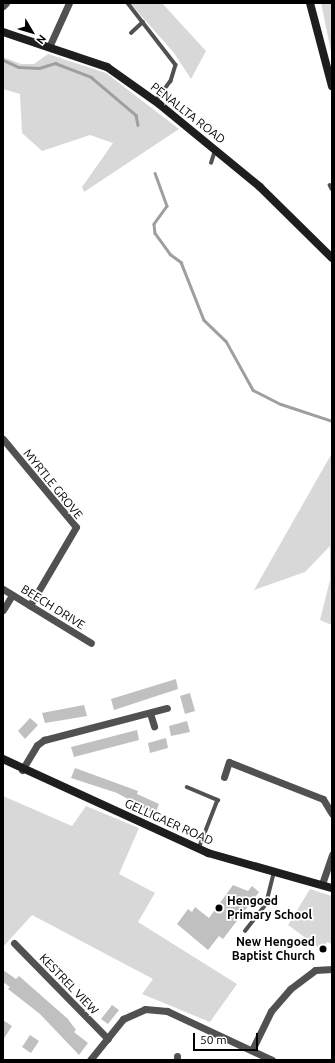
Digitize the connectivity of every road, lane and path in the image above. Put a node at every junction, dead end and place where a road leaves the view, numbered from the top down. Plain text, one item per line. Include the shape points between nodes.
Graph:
1 (6, 3) edge
2 (69, 3) edge
3 (128, 3) edge
4 (310, 3) edge
5 (3, 6) edge
6 (143, 22) junction
7 (3, 32) edge
8 (131, 33) dead end
9 (49, 47) junction
10 (332, 86) edge
11 (156, 102) junction
12 (216, 150) junction
13 (211, 163) dead end
14 (330, 185) dead end
15 (332, 189) edge
16 (332, 258) edge
17 (3, 439) edge
18 (3, 589) edge
19 (12, 595) junction
20 (30, 606) junction
21 (3, 610) edge
22 (91, 643) dead end
23 (167, 708) dead end
24 (150, 713) junction
25 (154, 726) dead end
26 (3, 759) edge
27 (22, 770) junction
28 (224, 777) dead end
29 (187, 787) dead end
30 (332, 814) edge
31 (199, 849) junction
32 (332, 855) edge
33 (274, 871) junction
34 (322, 884) junction
35 (332, 888) edge
36 (245, 931) dead end
37 (14, 943) dead end
38 (332, 969) edge
39 (108, 1040) junction
40 (252, 1050) junction
41 (90, 1060) edge
42 (272, 1060) edge

1 - 5 street
2 - 9 street
3 - 6 lane
4 - 10 street
6 - 8 lane
6 - 11 lane via 176,65 171,81
7 - 9 street, PENALLTA ROAD
9 - 11 street, PENALLTA ROAD via 107,67
11 - 12 street, PENALLTA ROAD
12 - 13 lane
12 - 16 street, PENALLTA ROAD via 287,212
14 - 15 lane
17 - 20 street, MYRTLE GROVE via 76,527
18 - 19 street, BEECH DRIVE
19 - 20 street, BEECH DRIVE
19 - 21 street
20 - 22 street, BEECH DRIVE
23 - 24 street
24 - 25 street
24 - 27 street via 44,740 37,745
26 - 27 street, GELLIGAER ROAD
27 - 31 street, GELLIGAER ROAD
28 - 30 street via 229,762 323,799
29 - 31 lane via 218,800
31 - 33 street, GELLIGAER ROAD
32 - 34 street
33 - 34 street, GELLIGAER ROAD
33 - 36 lane via 266,904
34 - 35 street, GELLIGAER ROAD
37 - 39 street, KESTREL VIEW
38 - 40 street via 316,970 290,989 271,1011
39 - 40 street via 123,1019 145,1009 167,1011
39 - 41 street
40 - 42 street

